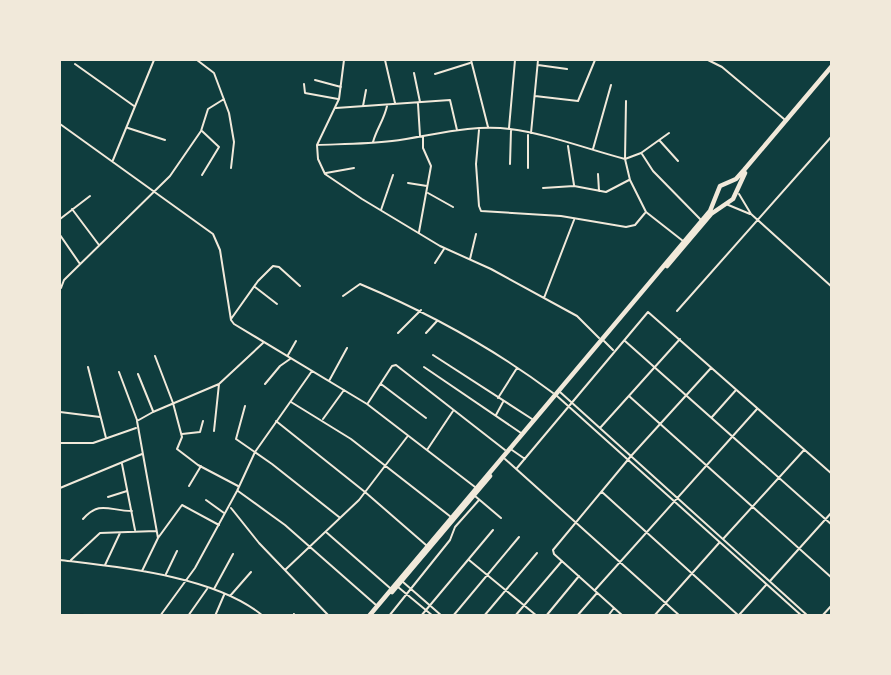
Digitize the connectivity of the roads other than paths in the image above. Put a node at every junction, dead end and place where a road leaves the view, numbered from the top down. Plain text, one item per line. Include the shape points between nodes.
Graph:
1 (154, 60) edge
2 (197, 60) edge
3 (344, 60) edge
4 (385, 60) edge
5 (515, 60) edge
6 (538, 60) edge
7 (595, 60) edge
8 (708, 60) edge
9 (471, 61) edge
10 (75, 64) dead end
11 (538, 65) junction
12 (831, 68) edge
13 (567, 69) dead end
14 (414, 73) dead end
15 (435, 74) dead end
16 (315, 80) dead end
17 (304, 83) dead end
18 (611, 85) dead end
19 (342, 88) junction
20 (366, 90) dead end
21 (535, 96) junction
22 (224, 99) junction
23 (339, 99) junction
24 (419, 102) junction
25 (626, 102) dead end
26 (395, 104) junction
27 (388, 105) junction
28 (135, 106) junction
29 (362, 106) junction
30 (335, 108) junction
31 (786, 121) junction
32 (60, 124) edge
33 (127, 128) junction
34 (488, 128) junction
35 (479, 129) junction
36 (510, 129) junction
37 (457, 130) junction
38 (201, 131) junction
39 (669, 133) dead end
40 (530, 134) junction
41 (831, 135) edge
42 (422, 136) junction
43 (164, 140) dead end
44 (659, 140) junction
45 (372, 143) junction
46 (568, 144) junction
47 (317, 145) junction
48 (592, 150) junction
49 (641, 153) junction
50 (625, 159) junction
51 (113, 161) junction
52 (678, 161) dead end
53 (510, 164) dead end
54 (231, 168) dead end
55 (354, 168) dead end
56 (528, 168) dead end
57 (325, 174) junction
58 (598, 174) dead end
59 (202, 175) dead end
60 (393, 175) dead end
61 (630, 180) junction
62 (728, 182) junction
63 (408, 183) dead end
64 (428, 186) junction
65 (574, 186) junction
66 (543, 188) dead end
67 (737, 190) junction
68 (599, 191) junction
69 (155, 192) junction
70 (427, 193) junction
71 (90, 196) dead end
72 (717, 197) junction
73 (726, 204) junction
74 (453, 207) dead end
75 (72, 209) junction
76 (381, 211) junction
77 (646, 212) junction
78 (751, 215) junction
79 (60, 219) edge
80 (574, 220) junction
81 (757, 220) junction
82 (702, 221) junction
83 (419, 233) junction
84 (477, 234) dead end
85 (60, 235) edge
86 (683, 242) junction
87 (100, 246) junction
88 (445, 248) junction
89 (470, 260) junction
90 (435, 263) dead end
91 (80, 264) junction
92 (254, 286) junction
93 (300, 286) dead end
94 (831, 287) edge
95 (61, 288) edge
96 (343, 296) dead end
97 (543, 299) junction
98 (277, 304) dead end
99 (421, 310) junction
100 (677, 311) dead end
101 (231, 320) junction
102 (438, 320) junction
103 (398, 333) dead end
104 (426, 333) dead end
105 (680, 339) junction
106 (624, 340) junction
107 (296, 341) dead end
108 (603, 341) junction
109 (264, 342) junction
110 (347, 348) dead end
111 (615, 351) junction
112 (433, 355) dead end
113 (155, 356) dead end
114 (287, 356) junction
115 (291, 359) junction
116 (88, 366) dead end
117 (424, 367) dead end
118 (518, 367) junction
119 (712, 367) junction
120 (654, 368) junction
121 (312, 371) junction
122 (119, 372) dead end
123 (138, 374) dead end
124 (329, 381) junction
125 (219, 384) junction
126 (265, 384) dead end
127 (380, 384) junction
128 (344, 390) junction
129 (737, 390) junction
130 (557, 394) junction
131 (629, 396) junction
132 (686, 396) junction
133 (498, 398) junction
134 (290, 401) junction
135 (503, 401) junction
136 (571, 402) junction
137 (173, 403) junction
138 (367, 404) junction
139 (245, 406) dead end
140 (568, 406) junction
141 (757, 408) junction
142 (453, 410) junction
143 (60, 412) edge
144 (153, 412) junction
145 (495, 416) junction
146 (101, 417) junction
147 (426, 418) dead end
148 (711, 418) junction
149 (137, 420) junction
150 (323, 420) junction
151 (533, 420) junction
152 (203, 421) dead end
153 (276, 421) junction
154 (660, 424) junction
155 (136, 426) junction
156 (598, 430) junction
157 (214, 431) dead end
158 (522, 433) junction
159 (181, 434) junction
160 (408, 436) junction
161 (732, 437) junction
162 (106, 439) junction
163 (60, 443) edge
164 (804, 449) junction
165 (509, 450) junction
166 (426, 451) junction
167 (255, 452) junction
168 (142, 454) junction
169 (504, 458) junction
170 (629, 458) junction
171 (525, 459) junction
172 (121, 463) junction
173 (385, 465) junction
174 (201, 466) junction
175 (706, 466) junction
176 (517, 468) junction
177 (831, 474) edge
178 (778, 478) junction
179 (189, 486) dead end
180 (60, 488) edge
181 (476, 488) junction
182 (238, 489) junction
183 (128, 491) junction
184 (365, 492) junction
185 (601, 492) junction
186 (474, 495) junction
187 (108, 497) dead end
188 (206, 499) dead end
189 (675, 499) junction
190 (479, 500) junction
191 (229, 506) junction
192 (752, 506) junction
193 (132, 511) junction
194 (831, 512) edge
195 (225, 513) junction
196 (452, 517) junction
197 (340, 518) junction
198 (501, 518) dead end
199 (83, 519) dead end
200 (825, 519) junction
201 (576, 522) junction
202 (219, 525) junction
203 (831, 525) edge
204 (493, 530) dead end
205 (136, 531) junction
206 (157, 531) junction
207 (120, 532) junction
208 (326, 532) junction
209 (646, 532) junction
210 (519, 537) dead end
211 (159, 538) junction
212 (435, 539) junction
213 (721, 540) junction
214 (426, 545) junction
215 (310, 546) junction
216 (799, 549) junction
217 (177, 551) dead end
218 (537, 553) dead end
219 (233, 554) dead end
220 (468, 559) junction
221 (60, 560) edge
222 (71, 560) junction
223 (562, 561) junction
224 (620, 561) junction
225 (105, 565) junction
226 (413, 566) junction
227 (285, 570) junction
228 (141, 572) junction
229 (251, 572) dead end
230 (692, 573) junction
231 (761, 574) junction
232 (165, 575) junction
233 (487, 575) junction
234 (579, 576) junction
235 (759, 577) junction
236 (831, 578) edge
237 (187, 580) junction
238 (770, 581) junction
239 (400, 584) junction
240 (766, 584) junction
241 (208, 588) junction
242 (391, 589) junction
243 (213, 590) junction
244 (412, 590) junction
245 (505, 590) junction
246 (595, 592) junction
247 (224, 594) junction
248 (408, 594) junction
249 (229, 597) junction
250 (666, 603) junction
251 (430, 605) junction
252 (524, 605) junction
253 (831, 605) edge
254 (377, 606) junction
255 (614, 608) junction
256 (256, 610) junction
257 (426, 610) junction
258 (160, 615) edge
259 (188, 615) edge
260 (215, 615) edge
261 (250, 615) edge
262 (263, 615) edge
263 (329, 615) edge
264 (371, 615) edge
265 (389, 615) edge
266 (421, 615) edge
267 (433, 615) edge
268 (442, 615) edge
269 (453, 615) edge
270 (484, 615) edge
271 (515, 615) edge
272 (537, 615) edge
273 (546, 615) edge
274 (578, 615) edge
275 (608, 615) edge
276 (622, 615) edge
277 (654, 615) edge
278 (680, 615) edge
279 (739, 615) edge
280 (802, 615) edge
281 (808, 615) edge
282 (822, 615) edge

1 - 28 street
2 - 22 street via 214,72
3 - 19 street
4 - 26 street
5 - 36 street
6 - 11 street
7 - 21 street via 578,101
8 - 31 street via 728,71
9 - 15 street
9 - 34 street
10 - 28 street
11 - 13 street
11 - 21 street
12 - 31 highway
12 - 67 highway via 747,170
14 - 24 street
16 - 19 street
17 - 23 street via 304,92
18 - 48 street
19 - 23 street
20 - 29 street
21 - 40 street
22 - 38 street via 209,108
22 - 54 street via 234,137
23 - 30 street
24 - 26 street
24 - 37 street via 451,101
24 - 42 street
25 - 50 street
26 - 27 street
27 - 29 street
27 - 45 street
28 - 33 street
29 - 30 street
30 - 47 street
31 - 62 highway
32 - 51 street
33 - 43 street
33 - 51 street
34 - 35 street
34 - 36 street
35 - 37 street
35 - 80 street via 476,172 480,211
36 - 40 street
36 - 53 street
37 - 42 street
38 - 59 street via 219,147
38 - 69 street
39 - 44 street
40 - 46 street
40 - 56 street
41 - 81 street
42 - 45 street
42 - 64 street via 431,166
44 - 49 street
44 - 52 street
45 - 47 street
46 - 48 street
46 - 65 street
47 - 57 street
48 - 50 street
49 - 50 street
49 - 82 street
50 - 61 street
51 - 69 street
55 - 57 street
57 - 76 street
58 - 68 street
60 - 76 street
61 - 68 street
61 - 77 street
62 - 67 highway
62 - 72 highway via 720,186
63 - 64 street
64 - 70 street
65 - 66 street
65 - 68 street
67 - 73 highway
67 - 78 street
69 - 87 street
69 - 101 street via 215,237
70 - 74 street
70 - 83 street
71 - 75 street
72 - 73 highway
72 - 82 highway
73 - 78 street
73 - 108 highway via 711,214
75 - 79 street
75 - 87 street
76 - 83 street
77 - 80 street via 629,227
77 - 86 street
78 - 81 street
80 - 97 street
81 - 94 street
81 - 100 street
82 - 86 highway
83 - 88 street
84 - 89 street
85 - 91 street
86 - 108 highway
87 - 91 street
88 - 89 street
88 - 90 street
89 - 97 street
91 - 95 street
92 - 93 street via 274,265
92 - 98 street
92 - 101 street
96 - 99 street via 360,284
97 - 108 street via 580,318
99 - 102 street
99 - 103 street
101 - 109 street
102 - 104 street
102 - 118 street
105 - 106 street via 648,312
105 - 119 street
105 - 120 street
106 - 111 street
106 - 120 street
107 - 114 street
108 - 111 street
108 - 130 highway
109 - 114 street
109 - 125 street
110 - 124 street
111 - 136 street
112 - 133 street
113 - 137 street
114 - 115 street
115 - 121 street
115 - 126 street
116 - 146 street
117 - 145 street
118 - 130 street
118 - 133 street
119 - 129 street
119 - 132 street
120 - 131 street
120 - 132 street
121 - 124 street
121 - 134 street
122 - 149 street
123 - 144 street
124 - 128 street
125 - 137 street
125 - 157 street
127 - 138 street
127 - 142 street via 394,365
127 - 147 street
128 - 138 street
128 - 150 street
129 - 141 street
129 - 148 street
130 - 136 street
130 - 140 street
130 - 151 highway
130 - 165 highway
131 - 154 street
131 - 156 street
132 - 148 street
132 - 154 street
133 - 135 street
134 - 150 street
134 - 153 street
135 - 145 street
135 - 151 street
136 - 140 street
136 - 156 street
137 - 144 street
137 - 159 street
138 - 160 street
139 - 167 street via 235,438
140 - 156 street
140 - 171 street
141 - 161 street
141 - 164 street
142 - 165 street
142 - 166 street
143 - 146 street
144 - 149 street
145 - 158 street
146 - 162 street
148 - 161 street
149 - 155 street
150 - 173 street
151 - 158 highway
152 - 159 street via 200,432
153 - 167 street
153 - 184 street
154 - 170 street
154 - 175 street
155 - 162 street
155 - 168 street
156 - 170 street
158 - 165 highway
159 - 174 street via 177,449
160 - 166 street
160 - 173 street
161 - 175 street
161 - 178 street
162 - 163 street via 89,444
164 - 177 street
164 - 178 street
165 - 169 highway
165 - 171 street
165 - 181 highway
166 - 181 street
167 - 182 street
167 - 197 street
168 - 172 street
168 - 206 street
169 - 176 street
169 - 186 highway
170 - 185 street
170 - 189 street
171 - 176 street
172 - 180 street
172 - 183 street
173 - 184 street
173 - 196 street
174 - 179 street
174 - 182 street
175 - 189 street
175 - 192 street
176 - 201 street
178 - 192 street
178 - 200 street
181 - 196 highway
182 - 191 street
182 - 215 street
183 - 187 street
183 - 193 street
184 - 197 street
184 - 214 street
185 - 201 street
185 - 209 street
186 - 190 street
186 - 212 highway
188 - 195 street
189 - 209 street
189 - 213 street
190 - 198 street
190 - 244 street
191 - 195 street
191 - 227 street
192 - 213 street
192 - 216 street
193 - 199 street via 99,507
193 - 205 street
194 - 200 street
195 - 202 street
196 - 212 highway
197 - 208 street
200 - 203 street
200 - 216 street
201 - 223 street via 554,548
201 - 224 street
202 - 211 street via 182,505
202 - 237 street
204 - 220 street
205 - 206 street
205 - 207 street
206 - 211 street
207 - 222 street via 100,533
207 - 225 street
208 - 215 street
208 - 242 street
209 - 224 street
209 - 230 street
210 - 233 street
211 - 228 street
212 - 214 highway
212 - 226 highway
213 - 230 street
213 - 231 street
213 - 235 street
214 - 226 highway
215 - 227 street
215 - 254 street
216 - 236 street
216 - 238 street
217 - 232 street
218 - 245 street
219 - 243 street
220 - 233 street
220 - 251 street
221 - 222 street
222 - 225 street
223 - 234 street
223 - 252 street
224 - 246 street
224 - 250 street
225 - 228 street
226 - 239 highway
226 - 242 highway
227 - 263 street
228 - 232 street
229 - 249 street
230 - 250 street
230 - 279 street
231 - 235 street
231 - 238 street
232 - 237 street
233 - 245 street
233 - 269 street
234 - 246 street
234 - 273 street
235 - 240 street
237 - 241 street
237 - 258 street
238 - 240 street
238 - 281 street
239 - 244 street
239 - 248 street
239 - 264 highway
240 - 279 street
240 - 280 street
241 - 243 street
241 - 259 street
242 - 254 highway
243 - 247 street
244 - 248 street
244 - 251 street
245 - 252 street
245 - 270 street
246 - 255 street
246 - 274 street
247 - 249 street
247 - 260 street
248 - 257 street
248 - 265 street
249 - 256 street
250 - 277 street
250 - 278 street
251 - 257 street
251 - 268 street
252 - 271 street
252 - 272 street
253 - 282 street
254 - 264 highway
255 - 275 street
255 - 276 street
256 - 261 street
256 - 262 street
257 - 266 street
257 - 267 street

